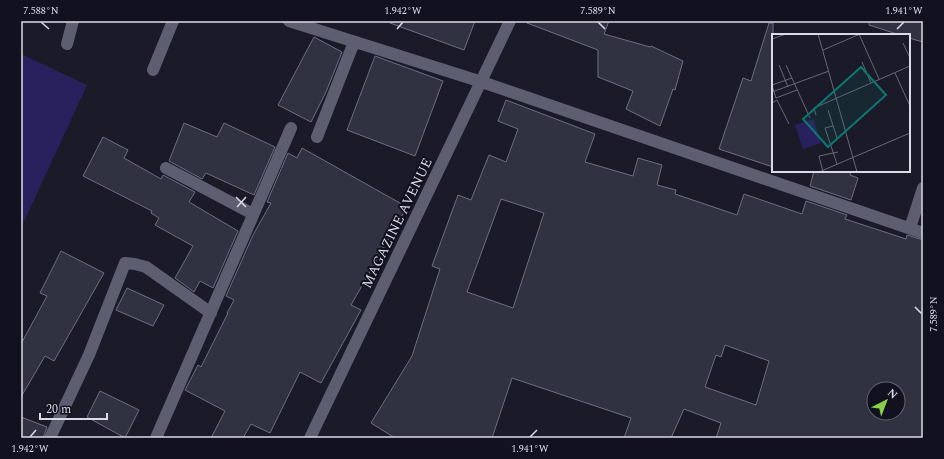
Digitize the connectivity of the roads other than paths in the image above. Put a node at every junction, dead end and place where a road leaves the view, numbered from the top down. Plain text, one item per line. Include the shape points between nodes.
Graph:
1 (73, 21) edge
2 (173, 21) edge
3 (289, 21) edge
4 (510, 21) edge
5 (354, 42) junction
6 (67, 44) dead end
7 (153, 70) dead end
8 (482, 82) junction
9 (291, 128) dead end
10 (317, 137) dead end
11 (166, 168) dead end
12 (923, 188) edge
13 (253, 214) junction
14 (910, 228) junction
15 (923, 233) edge
16 (210, 313) junction
17 (50, 438) edge
18 (156, 438) edge
19 (310, 438) edge

1 - 6 street
2 - 7 street
3 - 5 street
4 - 8 street, MAGAZINE AVENUE
5 - 8 street
5 - 10 street
8 - 14 street
8 - 19 street, MAGAZINE AVENUE
9 - 13 street
11 - 13 street
12 - 14 street
13 - 16 street
14 - 15 street
16 - 17 street via 146,267 125,263 89,355
16 - 18 street

